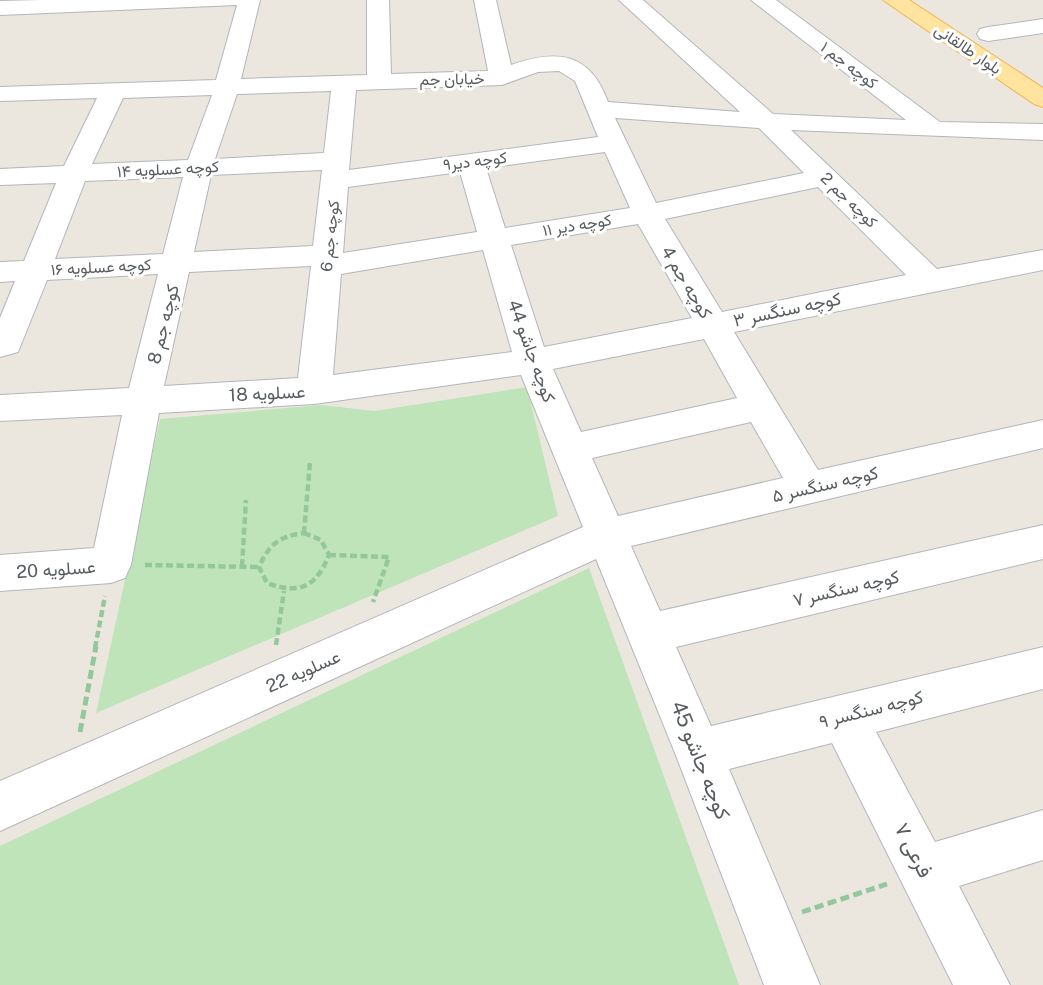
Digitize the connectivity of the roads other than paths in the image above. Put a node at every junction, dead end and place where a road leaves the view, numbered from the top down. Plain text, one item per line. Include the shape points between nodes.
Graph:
1 (230, 0) edge
2 (249, 0) edge
3 (378, 0) edge
4 (485, 0) edge
5 (630, 0) edge
6 (762, 0) edge
7 (894, 0) edge
8 (0, 8) edge
9 (966, 20) dead end
10 (1043, 26) edge
11 (988, 34) junction
12 (1021, 55) dead end
13 (502, 78) junction
14 (379, 80) junction
15 (344, 82) junction
16 (227, 86) junction
17 (114, 90) junction
18 (0, 94) edge
19 (1043, 99) edge
20 (598, 109) junction
21 (768, 122) junction
22 (935, 130) junction
23 (1043, 132) edge
24 (614, 143) junction
25 (470, 161) junction
26 (199, 167) junction
27 (336, 170) junction
28 (74, 173) junction
29 (0, 177) edge
30 (826, 177) junction
31 (647, 214) junction
32 (494, 239) junction
33 (327, 260) junction
34 (1043, 260) edge
35 (178, 263) junction
36 (36, 271) junction
37 (0, 272) edge
38 (929, 279) junction
39 (712, 324) junction
40 (0, 345) edge
41 (532, 361) junction
42 (314, 391) junction
43 (144, 401) junction
44 (760, 406) junction
45 (0, 408) edge
46 (1040, 439) edge
47 (570, 449) junction
48 (808, 487) junction
49 (607, 535) junction
50 (1043, 542) edge
51 (111, 565) joint
52 (0, 573) edge
53 (649, 634) junction
54 (1043, 668) edge
55 (844, 716) junction
56 (699, 753) junction
57 (0, 806) edge
58 (1043, 835) edge
59 (925, 871) junction
60 (792, 985) edge
61 (982, 985) edge

1 - 8 street
2 - 16 street, کوچه جم 8
3 - 14 street
4 - 13 street
5 - 21 street, کوچه جم 2
6 - 22 street, کوچه جم ۱
7 - 19 main road, بلوار طالقانی
9 - 11 main road, بلوار طالقانی
10 - 11 street
11 - 12 main road, بلوار طالقانی
13 - 14 street, خیابان جم
13 - 20 street, خیابان جم via 533,64 565,65 581,73
14 - 15 street, خیابان جم
15 - 16 street, خیابان جم
15 - 27 street, کوچه جم 6
16 - 17 street, خیابان جم
16 - 26 street, کوچه جم 8
17 - 18 street, خیابان جم
17 - 28 street
20 - 21 street
20 - 24 street, کوچه جم 4
21 - 22 street
21 - 30 street, کوچه جم 2
22 - 23 street
24 - 25 street, کوچه دیر۹
24 - 31 street, کوچه جم 4
25 - 27 street, کوچه دیر۹
25 - 32 street, کوچه جاشو 44
26 - 27 street, کوچه عسلویه ۱۴
26 - 28 street, کوچه عسلویه ۱۴
26 - 35 street, کوچه جم 8
27 - 33 street, کوچه جم 6
28 - 29 street, کوچه عسلویه ۱۴
28 - 36 street
30 - 31 street, کوچه دیر ۱۱
30 - 38 street, کوچه جم 2
31 - 32 street, کوچه دیر ۱۱
31 - 39 street, کوچه جم 4
32 - 33 street, کوچه دیر ۱۱
32 - 41 street, کوچه جاشو 44
33 - 35 street, کوچه عسلویه ۱۶
33 - 42 street, کوچه جم 6
34 - 38 street, کوچه سنگسر ۳
35 - 36 street, کوچه عسلویه ۱۶
35 - 43 street, کوچه جم 8
36 - 37 street, کوچه عسلویه ۱۶
36 - 40 street via 6,344
38 - 39 street, کوچه سنگسر ۳
39 - 41 street, کوچه سنگسر ۳
39 - 44 street, کوچه جم 4
41 - 42 street, عسلویه 18
41 - 47 street, کوچه جاشو 44
42 - 43 street, عسلویه 18
43 - 45 street, عسلویه 18
43 - 51 street, کوچه جم 8
44 - 47 street
44 - 48 street, کوچه جم 4
46 - 48 street, کوچه سنگسر ۵
47 - 49 street, کوچه جاشو 44
48 - 49 street, کوچه سنگسر ۵
49 - 53 street, کوچه جاشو 45
49 - 57 street, عسلویه 22
50 - 53 street, کوچه سنگسر ۷
51 - 52 street, عسلویه 20
53 - 56 street, کوچه جاشو 45
54 - 55 street, کوچه سنگسر ۹
55 - 56 street, کوچه سنگسر ۹
55 - 59 street, فرعی ۷
56 - 60 street, کوچه جاشو 45
58 - 59 street
59 - 61 street, فرعی ۷

